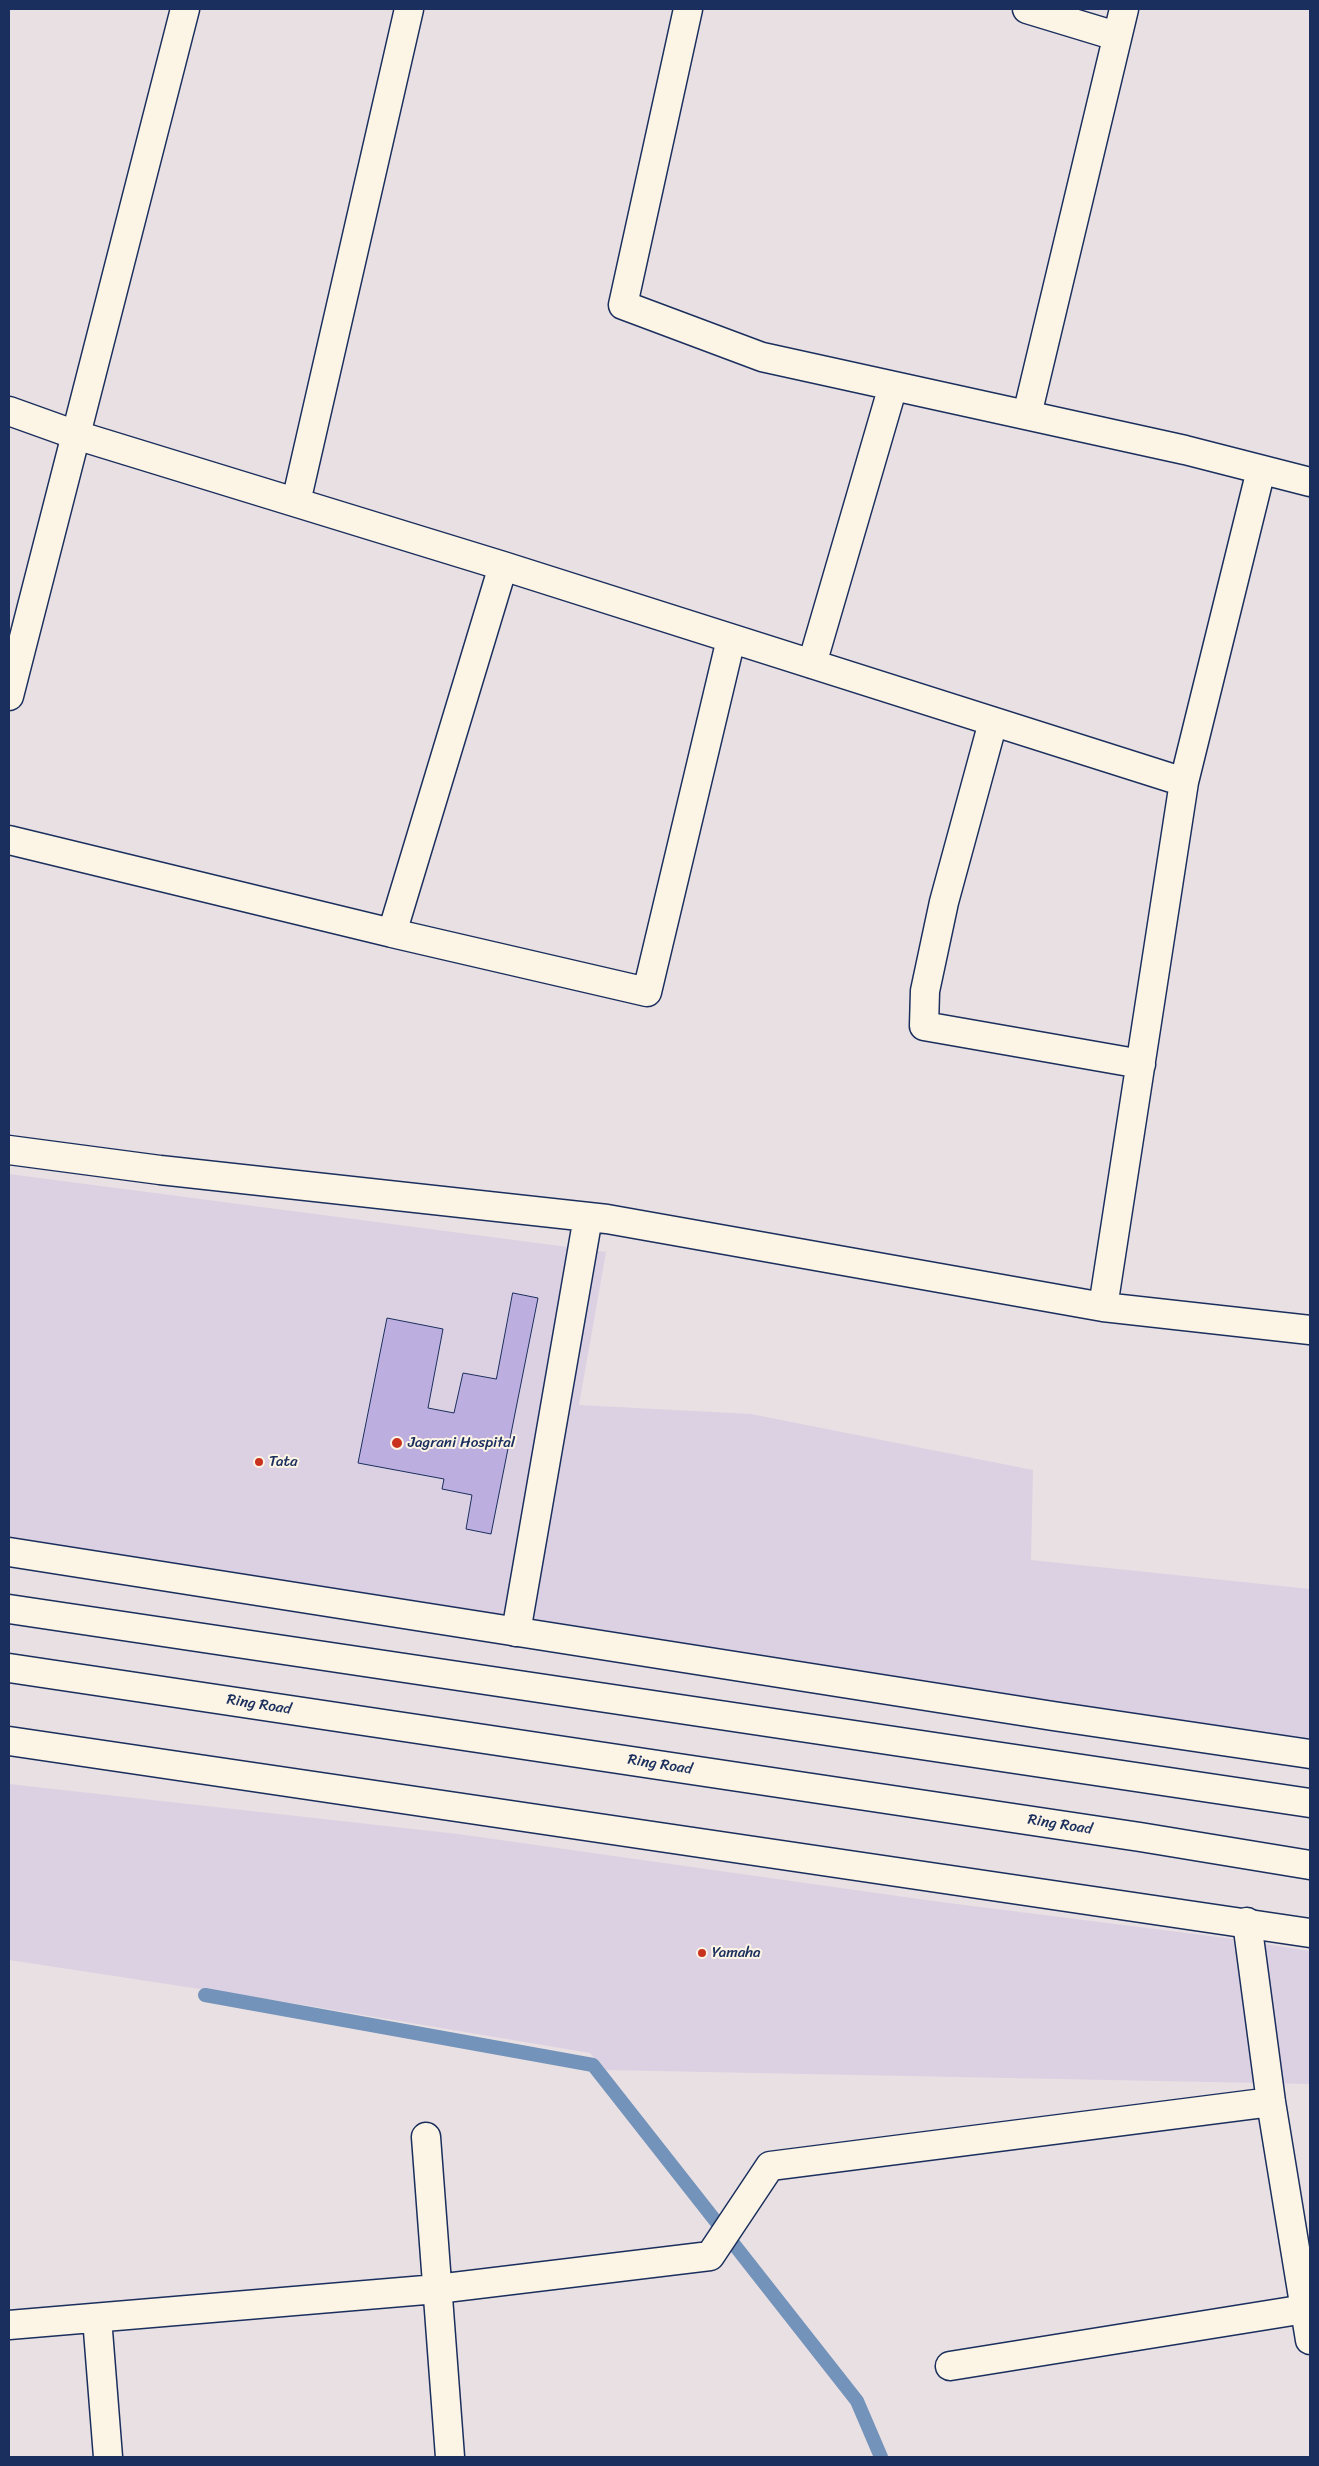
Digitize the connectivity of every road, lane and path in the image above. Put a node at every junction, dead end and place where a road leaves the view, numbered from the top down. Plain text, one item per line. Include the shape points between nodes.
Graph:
1 (185, 9) edge
2 (409, 9) edge
3 (688, 9) edge
4 (1027, 9) edge
5 (1124, 9) edge
6 (1116, 36) junction
7 (893, 386) junction
8 (9, 411) edge
9 (1027, 415) junction
10 (76, 435) junction
11 (1261, 470) junction
12 (1310, 482) edge
13 (296, 502) junction
14 (503, 566) junction
15 (731, 639) junction
16 (812, 664) junction
17 (9, 696) edge
18 (993, 722) junction
19 (1184, 782) junction
20 (9, 840) edge
21 (392, 933) junction
22 (1141, 1064) junction
23 (9, 1150) edge
24 (588, 1217) junction
25 (1103, 1307) junction
26 (1310, 1330) edge
27 (9, 1552) edge
28 (9, 1609) edge
29 (516, 1632) junction
30 (9, 1668) edge
31 (9, 1741) edge
32 (1310, 1754) edge
33 (1310, 1804) edge
34 (1310, 1865) edge
35 (1247, 1922) junction
36 (1310, 1932) edge
37 (1271, 2102) junction
38 (426, 2137) dead end
39 (437, 2289) junction
40 (1305, 2309) junction
41 (97, 2318) junction
42 (9, 2325) edge
43 (1310, 2340) edge
44 (950, 2366) dead end
45 (108, 2457) edge
46 (450, 2457) edge

1 - 10 main road
2 - 13 main road
3 - 7 main road via 623,305 762,357
4 - 6 main road
5 - 6 main road
6 - 9 main road
7 - 9 main road
7 - 16 main road
8 - 10 main road
9 - 11 main road
10 - 13 main road
10 - 17 main road
11 - 12 main road
11 - 19 main road
13 - 14 main road
14 - 15 main road
14 - 21 main road
15 - 16 main road
15 - 21 main road via 647,992
16 - 18 main road
18 - 19 main road
18 - 22 main road via 942,911 925,991 924,1026
19 - 22 main road
20 - 21 main road
22 - 25 main road
23 - 24 main road via 160,1170
24 - 25 main road
24 - 29 main road
25 - 26 main road
27 - 29 main road
28 - 33 main road
29 - 32 main road
30 - 34 main road, Ring Road
31 - 35 main road
35 - 36 main road
35 - 37 main road
37 - 39 main road via 770,2166 710,2256
37 - 40 main road
38 - 39 main road
39 - 41 main road
39 - 46 main road
40 - 43 main road
40 - 44 main road
41 - 42 main road
41 - 45 main road

